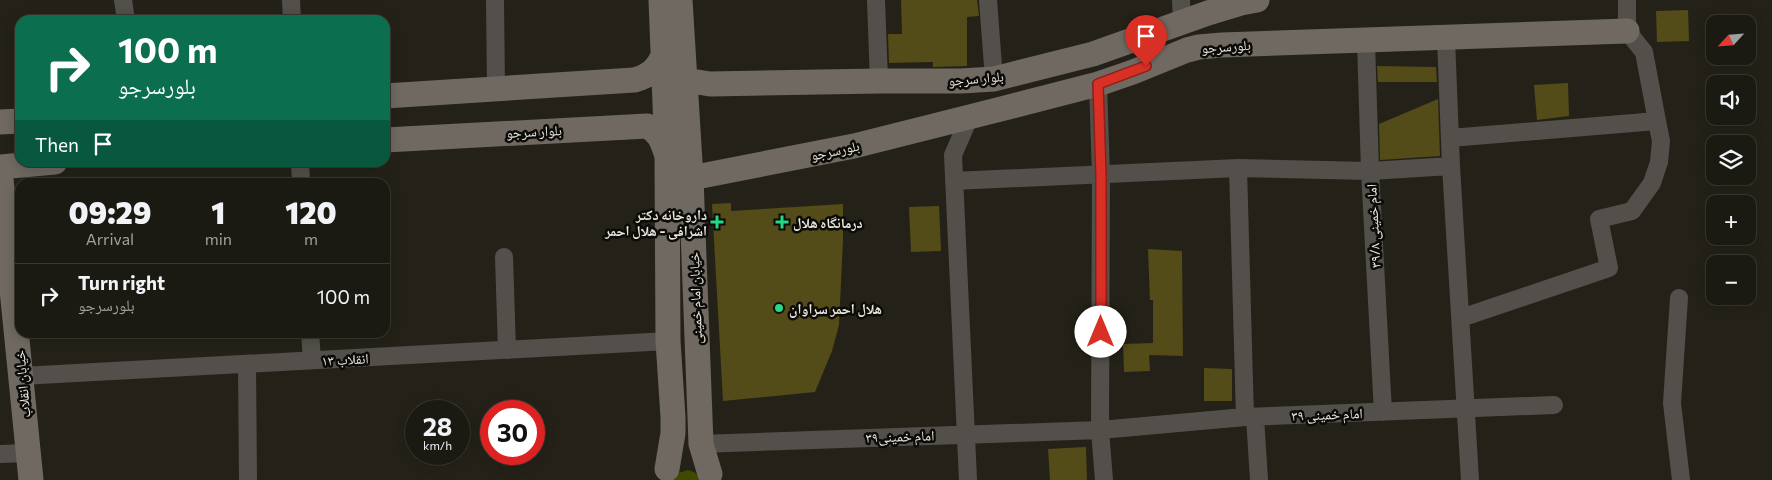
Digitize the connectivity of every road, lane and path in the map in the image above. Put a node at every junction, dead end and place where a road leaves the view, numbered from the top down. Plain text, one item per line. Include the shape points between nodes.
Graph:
1 (123, 0) edge
2 (291, 0) edge
3 (494, 0) edge
4 (661, 0) edge
5 (680, 0) edge
6 (876, 0) edge
7 (988, 0) edge
8 (1257, 0) edge
9 (1627, 0) edge
10 (1182, 11) edge
11 (125, 15) edge
12 (292, 15) edge
13 (1628, 31) junction
14 (1446, 38) junction
15 (1366, 41) junction
16 (1187, 50) junction
17 (664, 54) junction
18 (1093, 54) junction
19 (645, 77) junction
20 (994, 79) junction
21 (685, 80) junction
22 (879, 80) junction
23 (1098, 84) junction
24 (496, 88) junction
25 (390, 96) edge
26 (970, 116) junction
27 (15, 121) edge
28 (0, 122) edge
29 (1658, 122) junction
30 (647, 126) junction
31 (1450, 138) junction
32 (390, 140) edge
33 (667, 155) junction
34 (15, 166) edge
35 (1451, 166) junction
36 (0, 168) edge
37 (1238, 168) junction
38 (1370, 171) junction
39 (1101, 175) junction
40 (691, 178) junction
41 (954, 181) junction
42 (504, 257) dead end
43 (1679, 298) dead end
44 (12, 303) edge
45 (1461, 318) junction
46 (15, 327) edge
47 (16, 338) edge
48 (310, 338) edge
49 (668, 341) junction
50 (508, 350) junction
51 (312, 360) junction
52 (247, 364) junction
53 (21, 376) junction
54 (1554, 405) dead end
55 (1467, 409) junction
56 (1383, 412) junction
57 (1250, 417) junction
58 (1100, 430) junction
59 (965, 434) junction
60 (701, 444) junction
61 (28, 453) junction
62 (0, 454) edge
63 (664, 475) edge
64 (711, 477) edge
65 (31, 480) edge
66 (248, 480) edge
67 (968, 480) edge
68 (1104, 480) edge
69 (1259, 480) edge
70 (1470, 480) edge
71 (1681, 480) edge

1 - 11 street
2 - 12 street
3 - 24 street
4 - 17 street, خیابان امام خمینی
5 - 21 street, خیابان امام خمینی
6 - 22 street
7 - 20 street
8 - 10 street, بلوار سرجو
9 - 13 street
10 - 16 street
10 - 18 street, بلوار سرجو
13 - 14 street, بلورسرجو
13 - 29 street via 1644,52
14 - 15 street, بلورسرجو
14 - 31 street
15 - 16 street, بلورسرجو via 1222,44
15 - 38 street, امام خمینی ۳۹/۸
16 - 23 street, بلورسرجو
17 - 19 street via 655,70
17 - 33 street, خیابان امام خمینی
18 - 20 street, بلوار سرجو
18 - 23 street
19 - 24 street via 616,82
19 - 30 street via 650,89 652,115
20 - 22 street, بلوار سرجو via 962,82
21 - 22 street, بلوار سرجو via 710,84
21 - 40 street, خیابان امام خمینی
23 - 26 street, بلورسرجو
23 - 39 street
24 - 25 street
26 - 40 street, بلورسرجو via 854,146
26 - 41 street via 953,155
27 - 28 street
29 - 31 street
29 - 45 street via 1661,140 1659,162 1652,183 1632,211 1599,219 1610,268
30 - 32 street, بلوار سرجو
30 - 33 street via 660,137
31 - 35 street
33 - 49 street, خیابان امام خمینی
34 - 36 street
35 - 38 street
35 - 45 street
36 - 44 street, خیابان انقلاب
37 - 38 street
37 - 39 street
37 - 57 street
38 - 56 street, امام خمینی ۳۹/۸
39 - 41 street
39 - 58 street
40 - 60 street, خیابان امام خمینی
41 - 59 street
42 - 50 street
43 - 71 street via 1672,403
44 - 46 street, خیابان انقلاب
45 - 55 street
47 - 53 street, خیابان انقلاب
48 - 51 street
49 - 50 street, انقلاب ۱۳
49 - 63 street, خیابان امام خمینی via 673,433
50 - 51 street, انقلاب ۱۳
51 - 52 street, انقلاب ۱۳
52 - 53 street, انقلاب ۱۳
52 - 66 street
53 - 61 street, خیابان انقلاب
54 - 55 street, امام خمینی ۳۹
55 - 56 street, امام خمینی ۳۹
55 - 70 street
56 - 57 street, امام خمینی ۳۹
57 - 58 street, امام خمینی ۳۹
57 - 69 street
58 - 59 street, امام خمینی۳۹
58 - 68 street
59 - 60 street, امام خمینی۳۹
59 - 67 street
60 - 64 street, خیابان امام خمینی
61 - 62 street
61 - 65 street, خیابان انقلاب
63 - 64 street via 674,464 690,461

